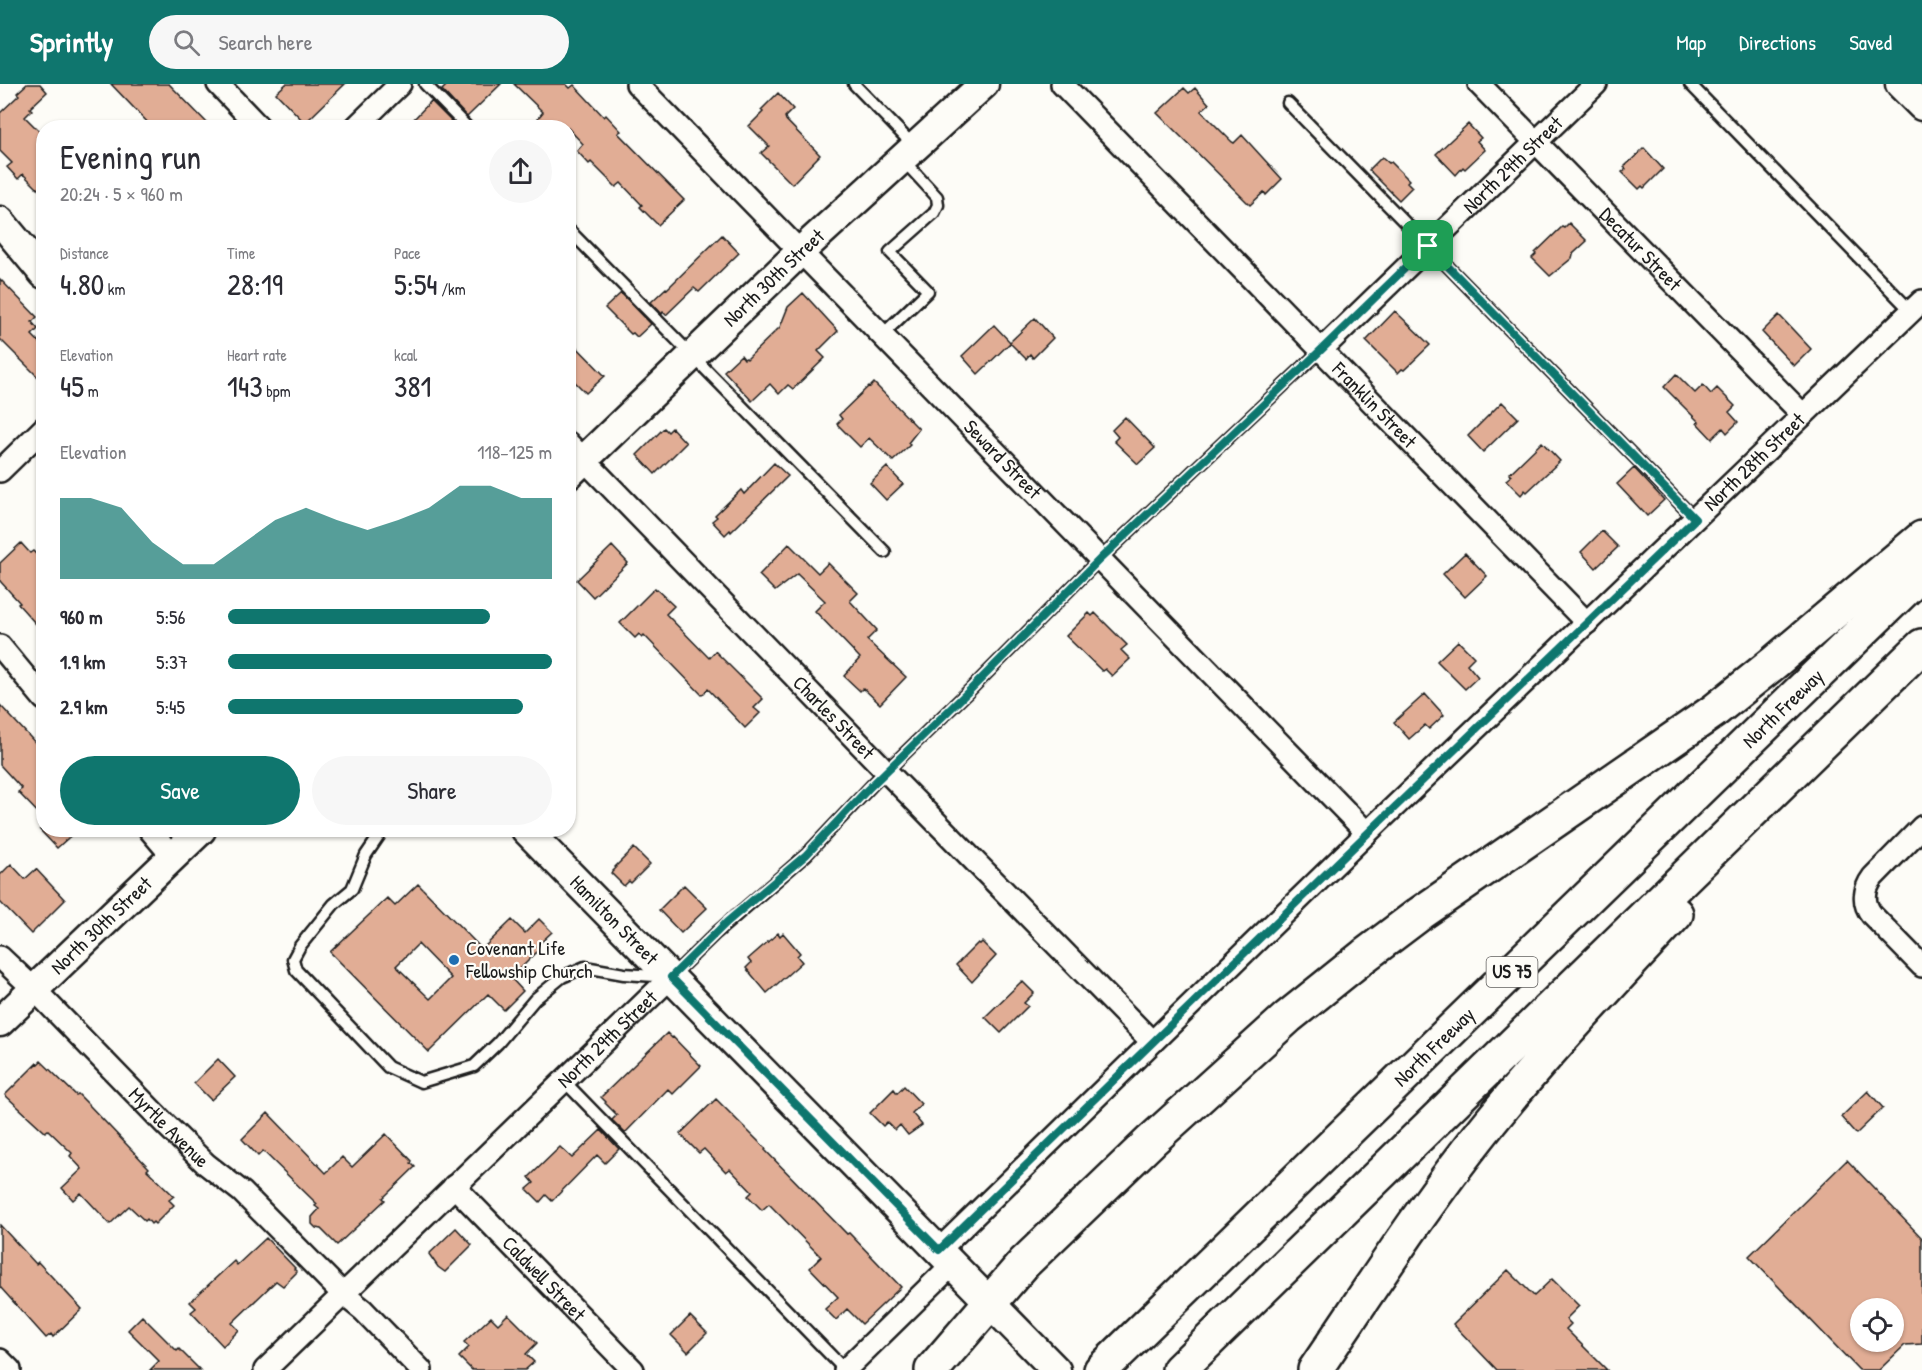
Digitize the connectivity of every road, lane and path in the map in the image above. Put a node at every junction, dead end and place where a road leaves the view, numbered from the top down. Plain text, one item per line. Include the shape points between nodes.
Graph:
1 (218, 84) edge
2 (400, 84) edge
3 (425, 84) edge
4 (637, 84) edge
5 (854, 84) edge
6 (984, 84) edge
7 (1062, 84) edge
8 (1479, 84) edge
9 (1596, 84) edge
10 (1690, 84) edge
11 (1900, 84) edge
12 (1288, 103) dead end
13 (1922, 106) edge
14 (252, 120) edge
15 (363, 120) edge
16 (460, 120) edge
17 (1536, 142) junction
18 (908, 153) junction
19 (0, 222) edge
20 (576, 238) edge
21 (1428, 246) junction
22 (801, 251) junction
23 (36, 265) edge
24 (1917, 306) edge
25 (882, 335) junction
26 (1320, 351) junction
27 (692, 355) junction
28 (1803, 415) junction
29 (36, 436) edge
30 (576, 457) edge
31 (576, 461) edge
32 (0, 471) edge
33 (1695, 519) junction
34 (1922, 538) edge
35 (885, 552) dead end
36 (1100, 559) junction
37 (1922, 573) edge
38 (1587, 623) junction
39 (0, 646) edge
40 (1922, 646) edge
41 (1922, 653) edge
42 (36, 689) edge
43 (886, 771) junction
44 (1922, 827) edge
45 (1368, 833) junction
46 (156, 837) edge
47 (194, 837) edge
48 (378, 837) edge
49 (533, 837) edge
50 (173, 857) junction
51 (0, 957) edge
52 (1922, 966) edge
53 (671, 977) junction
54 (34, 989) junction
55 (0, 1022) edge
56 (1152, 1042) junction
57 (564, 1081) junction
58 (454, 1186) junction
59 (946, 1257) junction
60 (343, 1294) junction
61 (991, 1302) junction
62 (0, 1360) edge
63 (10, 1370) edge
64 (265, 1370) edge
65 (421, 1370) edge
66 (633, 1370) edge
67 (845, 1370) edge
68 (932, 1370) edge
69 (1056, 1370) edge
70 (1101, 1370) edge
71 (1179, 1370) edge
72 (1315, 1370) edge

1 - 14 street
2 - 15 street
3 - 16 lane
4 - 22 street, Seward Street
5 - 18 lane
6 - 18 main road, North 30th Street
7 - 26 street, Franklin Street
8 - 17 street, Decatur Street
9 - 17 street, North 29th Street
10 - 24 lane
11 - 13 main road
12 - 21 lane
17 - 21 street, North 29th Street
17 - 28 street, Decatur Street
18 - 22 main road, North 30th Street
18 - 25 lane via 937,197 938,205 890,252 928,291
19 - 23 main road
20 - 27 lane
21 - 26 street, North 29th Street
21 - 33 lane
22 - 25 street, Seward Street
22 - 27 main road, North 30th Street
24 - 28 street, North 28th Street
25 - 36 street, Seward Street
26 - 36 lane, North 29th Street
26 - 38 street, Franklin Street
27 - 30 main road, North 30th Street
27 - 35 lane
28 - 33 street, North 28th Street
29 - 32 street
31 - 43 street, Charles Street
33 - 38 street, North 28th Street
34 - 61 highway via 1721,706 1421,913 1313,996 1092,1197 1024,1263
36 - 43 lane, North 29th Street
36 - 45 street, Seward Street
37 - 70 highway, North Freeway / US 75
38 - 45 street, North 28th Street
39 - 42 street
40 - 71 highway, US 75
41 - 72 highway via 1710,876 1522,1083 1432,1199
43 - 53 lane, North 29th Street via 806,855
43 - 56 street, Charles Street
44 - 52 street via 1873,876 1865,896 1867,909
45 - 56 street, North 28th Street
46 - 50 street
47 - 50 main road, North 30th Street
48 - 53 lane via 352,889 334,904 293,959 296,970 388,1067 421,1082 474,1066 535,999 562,977 585,967
49 - 53 main road, Hamilton Street
50 - 54 main road, North 30th Street
51 - 54 street, Myrtle Avenue
53 - 57 street, North 29th Street
53 - 59 main road, Hamilton Street
54 - 55 main road, North 30th Street
54 - 60 street, Myrtle Avenue via 165,1124 242,1192
56 - 59 street, North 28th Street
57 - 58 street, North 29th Street
57 - 67 lane
58 - 60 street, North 29th Street
58 - 66 street, Caldwell Street
59 - 61 main road, Hamilton Street
59 - 67 street, North 28th Street
60 - 64 street, North 29th Street
60 - 65 street, Myrtle Avenue
61 - 68 highway
61 - 69 main road, Hamilton Street
62 - 63 street

